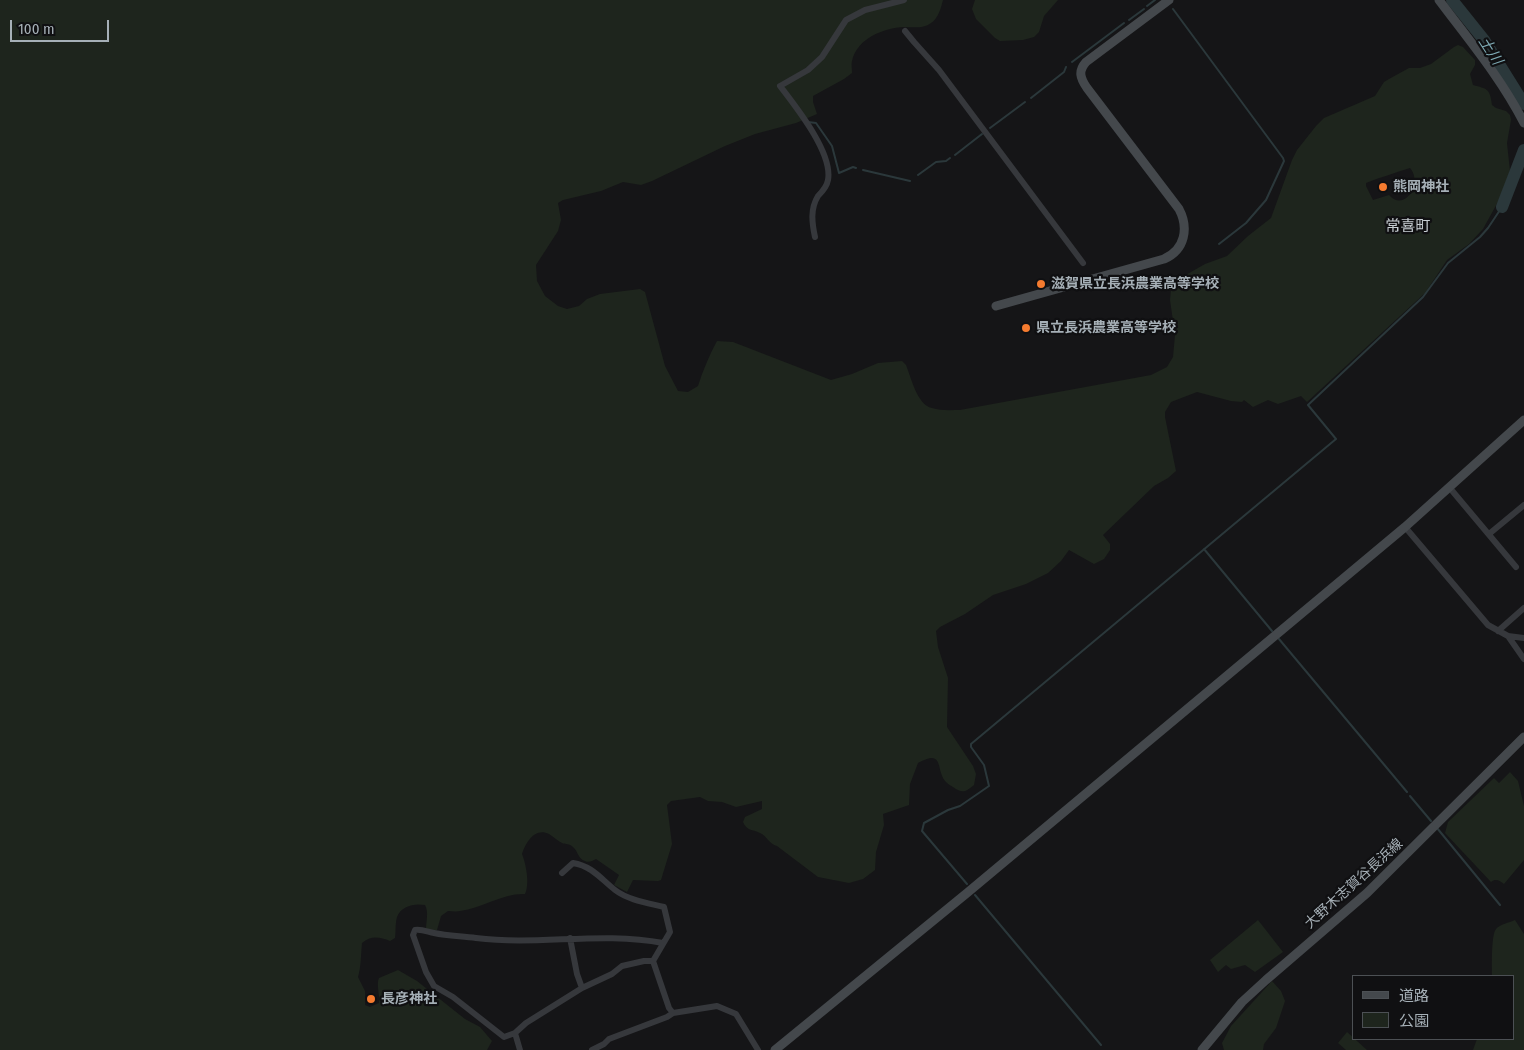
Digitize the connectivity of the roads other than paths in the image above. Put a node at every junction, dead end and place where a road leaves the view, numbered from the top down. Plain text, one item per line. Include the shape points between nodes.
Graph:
1 (904, 0) edge
2 (1169, 0) edge
3 (1439, 0) edge
4 (905, 31) dead end
5 (1524, 123) edge
6 (815, 237) dead end
7 (1083, 263) dead end
8 (996, 306) dead end
9 (1524, 420) edge
10 (1449, 487) junction
11 (1524, 504) edge
12 (1405, 527) junction
13 (1489, 534) junction
14 (1516, 566) dead end
15 (1524, 608) edge
16 (1498, 631) junction
17 (1508, 636) junction
18 (1524, 638) edge
19 (1524, 659) edge
20 (1524, 737) edge
21 (562, 873) dead end
22 (570, 938) junction
23 (663, 943) junction
24 (653, 961) junction
25 (582, 988) junction
26 (673, 1013) junction
27 (515, 1033) junction
28 (520, 1050) edge
29 (592, 1050) edge
30 (758, 1050) edge
31 (775, 1050) edge
32 (1202, 1050) edge

1 - 6 street via 865,10 846,20 822,57 808,70 780,86 823,150 828,171 828,182 815,201 811,221
2 - 8 street via 1086,62 1080,72 1087,88 1179,209 1185,230 1180,246 1164,259
3 - 5 street via 1488,65
4 - 7 street via 939,70
9 - 10 street
10 - 12 street
10 - 13 street
11 - 13 street
12 - 16 street via 1474,610
12 - 31 street
13 - 14 street
15 - 16 street
16 - 17 street
17 - 18 street
17 - 19 street
20 - 32 street, 大野木志賀谷長浜線 via 1367,893 1242,1002
21 - 23 street via 573,863 580,864 597,873 616,891 664,907 670,932
22 - 23 street
22 - 25 street
22 - 27 street via 496,940 419,929 412,935 434,986 504,1037
23 - 24 street
24 - 25 street via 622,966
24 - 26 street
25 - 27 street
26 - 29 street via 609,1039
26 - 30 street via 717,1006 736,1014
27 - 28 street

